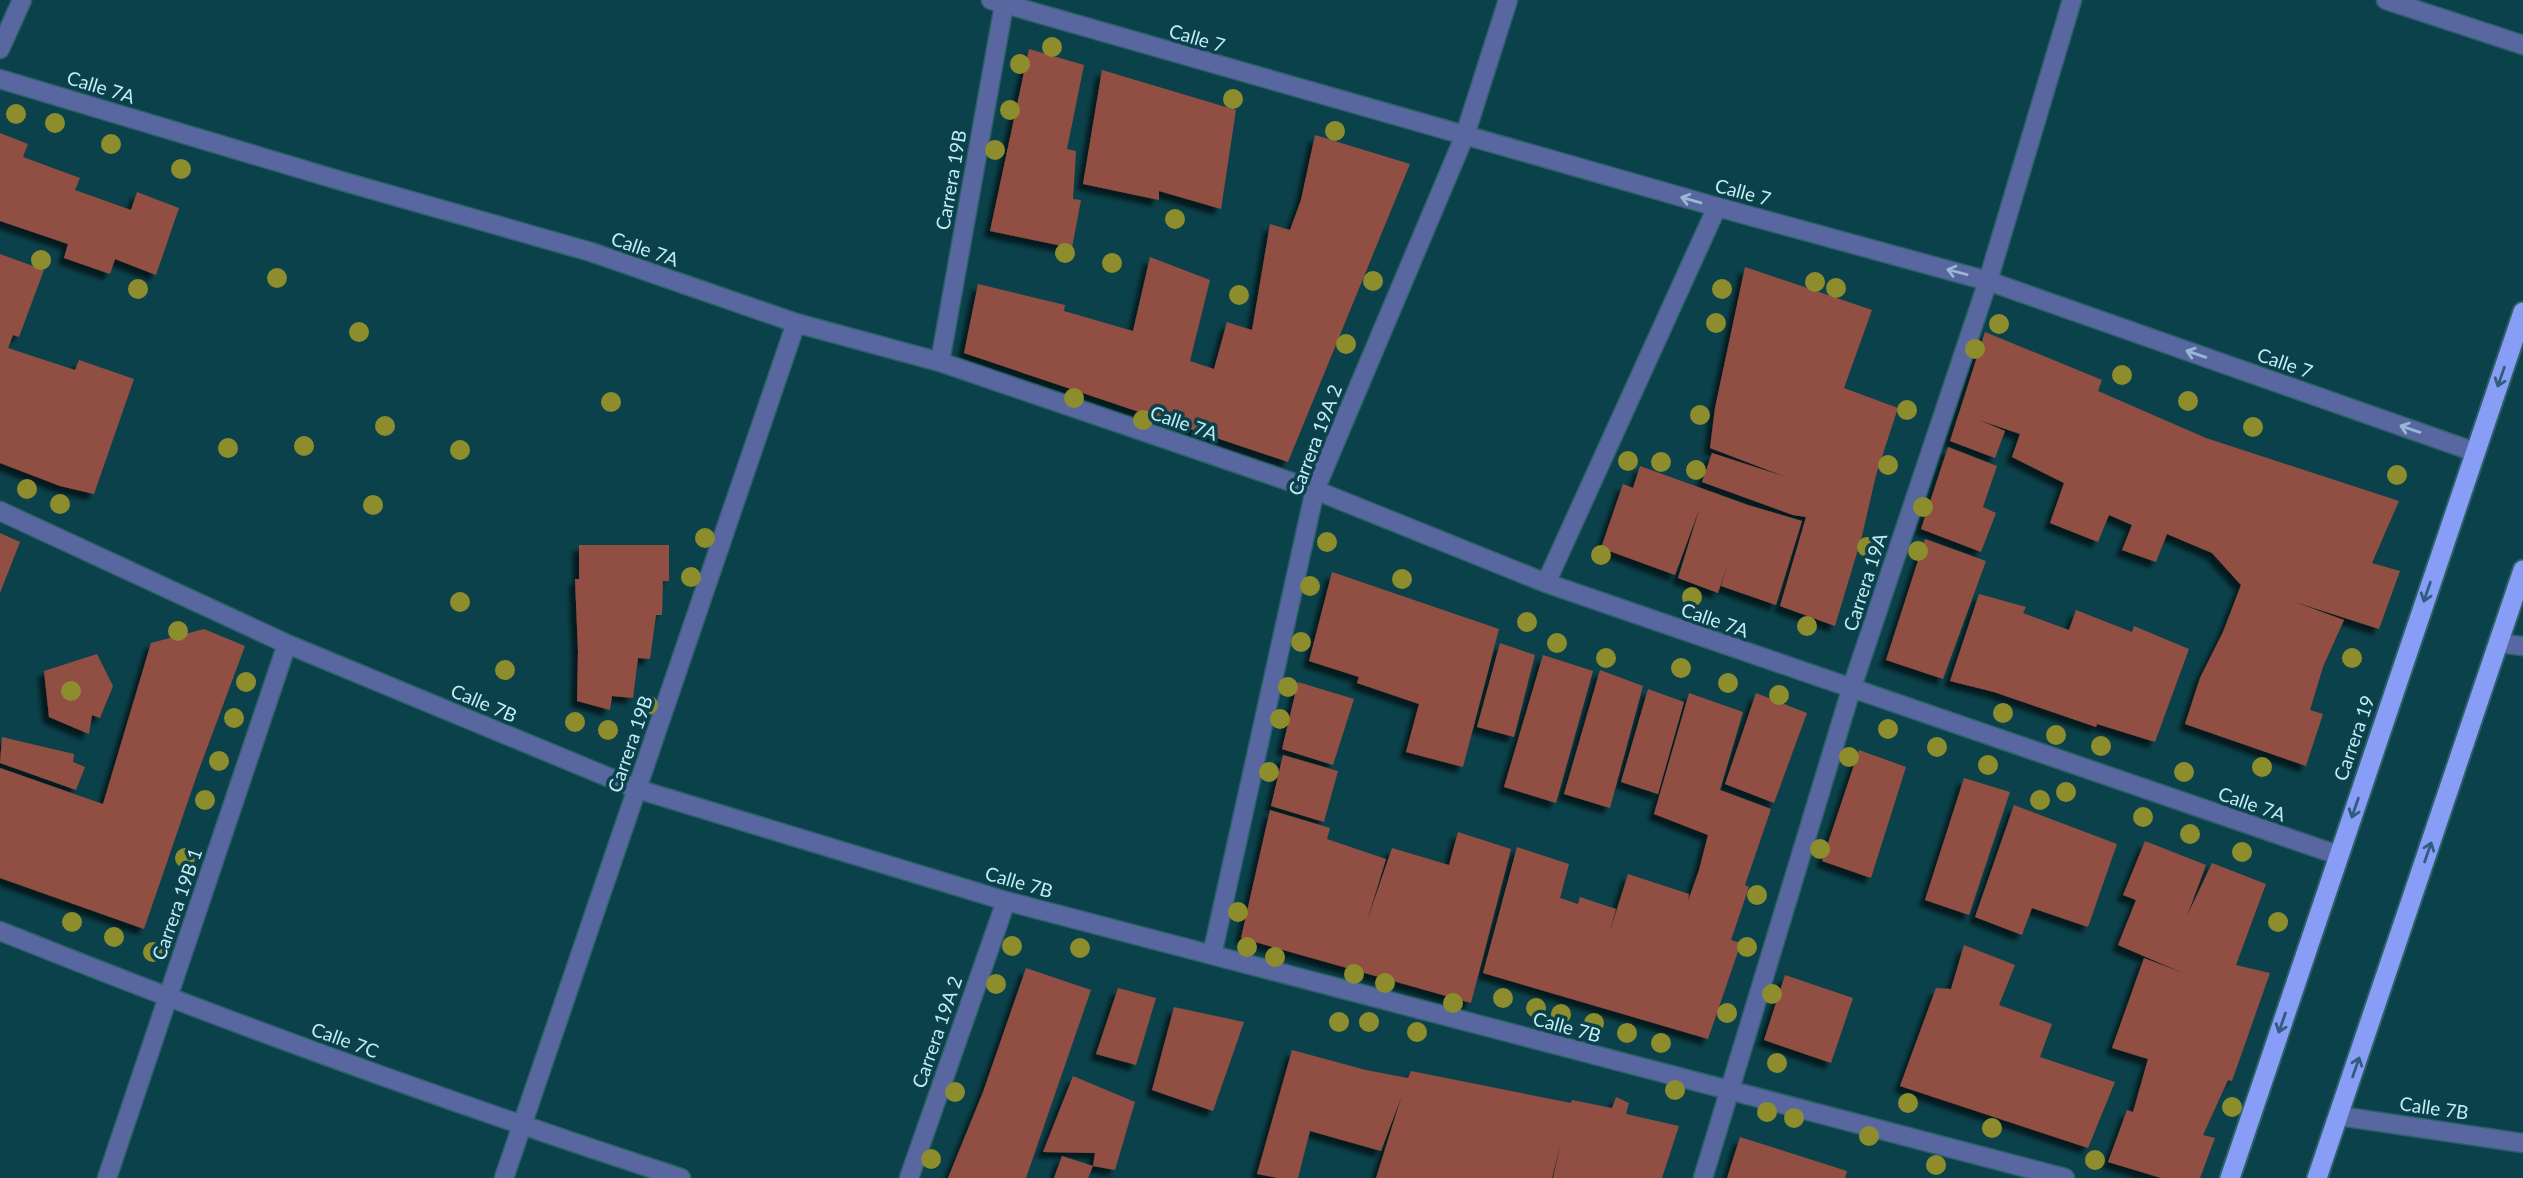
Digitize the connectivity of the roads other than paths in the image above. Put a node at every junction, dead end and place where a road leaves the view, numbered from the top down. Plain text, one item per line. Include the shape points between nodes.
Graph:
1 (22, 0) edge
2 (1508, 0) edge
3 (2072, 0) edge
4 (2386, 0) edge
5 (998, 2) edge
6 (2523, 45) edge
7 (0, 49) edge
8 (0, 79) edge
9 (1465, 135) junction
10 (1717, 207) junction
11 (1988, 281) junction
12 (2523, 312) edge
13 (796, 323) junction
14 (2519, 334) edge
15 (940, 362) junction
16 (2475, 452) junction
17 (1315, 490) junction
18 (0, 511) edge
19 (2523, 570) edge
20 (1546, 583) junction
21 (2498, 643) junction
22 (287, 644) junction
23 (2523, 646) edge
24 (1852, 690) junction
25 (637, 789) junction
26 (2338, 855) junction
27 (1006, 901) junction
28 (0, 931) edge
29 (1212, 955) junction
30 (168, 999) junction
31 (1728, 1091) junction
32 (2339, 1116) junction
33 (522, 1126) junction
34 (2523, 1143) edge
35 (107, 1178) edge
36 (504, 1178) edge
37 (681, 1178) edge
38 (909, 1178) edge
39 (1703, 1178) edge
40 (2066, 1178) edge
41 (2230, 1178) edge
42 (2317, 1178) edge

1 - 7 street
2 - 9 street, Carrera 19A 2
3 - 11 street, Carrera 19A
4 - 6 street
5 - 9 street, Calle 7
5 - 15 street, Carrera 19B
8 - 13 street, Calle 7A via 591,252
10 -> 9 street, Calle 7
9 - 17 street, Carrera 19A 2
11 -> 10 street, Calle 7
10 - 20 street
16 -> 11 street, Calle 7
11 - 24 street, Carrera 19A
12 - 14 highway, Carrera 19
13 - 15 street, Calle 7A
13 - 25 street, Carrera 19B
14 -> 16 highway, Carrera 19
15 - 17 street, Calle 7A
16 -> 26 highway, Carrera 19
17 - 20 street, Calle 7A
17 - 29 street, Carrera 19A 2
18 - 22 street, Calle 7B
19 - 21 highway
20 - 24 street, Calle 7A
21 - 23 street
32 -> 21 highway
22 - 25 street, Calle 7B
22 - 30 street, Carrera 19B 1
24 - 26 street, Calle 7A
24 - 31 street, Carrera 19A
25 - 27 street, Calle 7B
25 - 33 street, Carrera 19B
26 -> 41 highway, Carrera 19
27 - 29 street, Calle 7B
27 - 38 street, Carrera 19A 2
28 - 30 street, Calle 7C
29 - 31 street, Calle 7B
30 - 33 street, Calle 7C
30 - 35 street, Carrera 19B 1
31 - 39 street, Carrera 19A
31 - 40 street, Calle 7B
32 - 34 street, Calle 7B
32 - 42 highway
33 - 36 street, Carrera 19B
33 - 37 street, Calle 7C

